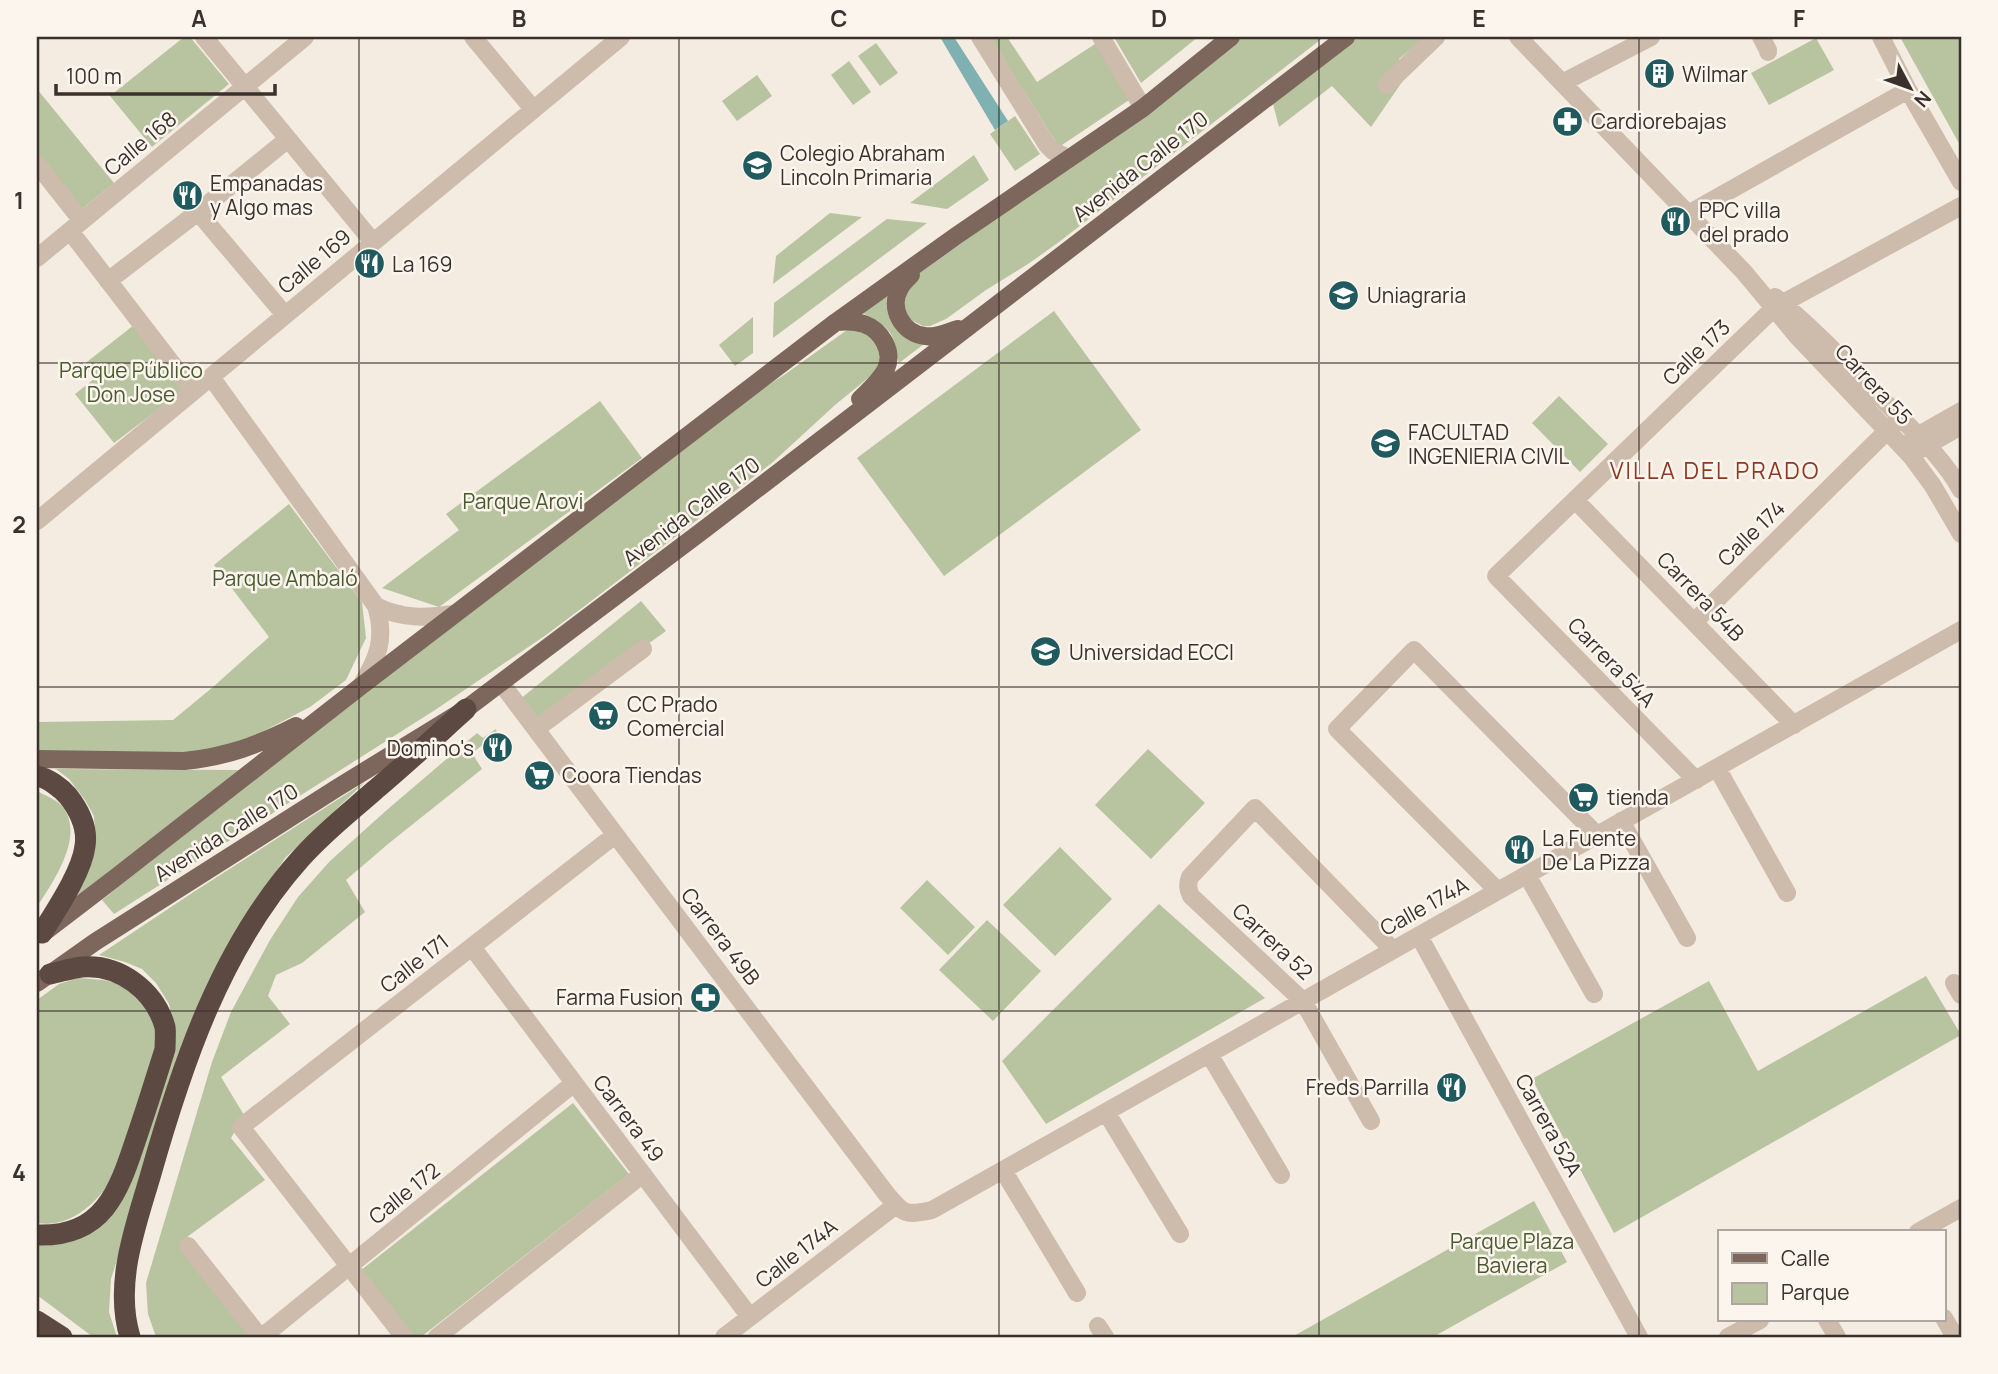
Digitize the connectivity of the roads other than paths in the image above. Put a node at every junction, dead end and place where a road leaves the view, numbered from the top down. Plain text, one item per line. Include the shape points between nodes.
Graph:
1 (204, 37) edge
2 (305, 37) edge
3 (473, 37) edge
4 (621, 37) edge
5 (980, 37) edge
6 (1101, 37) edge
7 (1231, 37) edge
8 (1346, 37) edge
9 (1436, 37) edge
10 (1518, 37) edge
11 (1651, 37) edge
12 (1881, 37) edge
13 (1562, 83) junction
14 (1386, 85) dead end
15 (245, 86) junction
16 (1908, 90) junction
17 (1143, 108) junction
18 (533, 109) junction
19 (288, 138) junction
20 (1068, 158) junction
21 (37, 164) edge
22 (1961, 182) edge
23 (1961, 206) edge
24 (198, 212) junction
25 (1688, 214) junction
26 (76, 226) junction
27 (956, 236) junction
28 (373, 242) junction
29 (37, 258) edge
30 (108, 281) junction
31 (1778, 306) junction
32 (285, 315) junction
33 (836, 322) junction
34 (974, 323) junction
35 (211, 377) junction
36 (193, 391) junction
37 (1961, 411) edge
38 (1900, 418) junction
39 (1961, 426) edge
40 (1887, 432) junction
41 (1922, 441) junction
42 (810, 448) junction
43 (1907, 452) junction
44 (1961, 490) edge
45 (1575, 500) junction
46 (37, 521) edge
47 (1961, 534) edge
48 (1496, 576) joint
49 (376, 606) junction
50 (454, 614) junction
51 (1694, 622) junction
52 (1961, 630) edge
53 (643, 649) dead end
54 (501, 683) junction
55 (361, 685) junction
56 (331, 709) junction
57 (466, 709) junction
58 (1794, 724) junction
59 (536, 729) junction
60 (37, 759) edge
61 (1717, 768) junction
62 (37, 776) edge
63 (1696, 780) junction
64 (1621, 821) junction
65 (615, 835) junction
66 (1597, 835) junction
67 (1527, 875) junction
68 (1498, 891) junction
69 (1787, 893) dead end
70 (40, 935) edge
71 (1419, 936) junction
72 (1687, 938) dead end
73 (472, 947) junction
74 (1393, 950) junction
75 (42, 980) edge
76 (1594, 994) dead end
77 (1304, 1001) junction
78 (1209, 1054) junction
79 (574, 1083) junction
80 (1106, 1112) junction
81 (1371, 1121) dead end
82 (1003, 1170) junction
83 (643, 1174) junction
84 (1281, 1175) dead end
85 (901, 1209) junction
86 (1961, 1209) edge
87 (1922, 1230) edge
88 (1181, 1234) dead end
89 (37, 1235) edge
90 (188, 1246) dead end
91 (349, 1266) junction
92 (1077, 1293) dead end
93 (750, 1317) junction
94 (39, 1321) edge
95 (1946, 1321) edge
96 (1757, 1322) edge
97 (1739, 1335) edge
98 (62, 1337) edge
99 (130, 1337) edge
100 (261, 1337) edge
101 (404, 1337) edge
102 (438, 1337) edge
103 (724, 1337) edge
104 (1639, 1337) edge
105 (1955, 1337) edge

1 - 15 street
2 - 15 street, Calle 168
3 - 18 street
4 - 18 street, Calle 169
5 - 20 street via 1041,137 1053,151
6 - 17 street
7 - 17 main road, Avenida Calle 170
8 - 34 main road, Avenida Calle 170
9 - 14 street
10 - 13 street, Carrera 55
11 - 13 street
12 - 16 street
13 - 25 street, Carrera 55
15 - 19 street
15 - 26 street, Calle 168
16 - 22 street
16 - 25 street
17 - 20 main road, Avenida Calle 170
18 - 28 street, Calle 169
19 - 24 street
19 - 28 street
20 - 27 main road, Avenida Calle 170
21 - 26 street
23 - 31 street, Calle 173
24 - 30 street
24 - 32 street
25 - 31 street, Carrera 55
26 - 29 street, Calle 168
26 - 30 street
27 - 33 main road, Avenida Calle 170
27 - 34 main road via 909,277 896,304 902,323 922,336 937,336
28 - 32 street, Calle 169
30 - 36 street
31 - 38 street, Carrera 55 via 1809,325
31 - 40 street, Carrera 55 via 1797,337
31 - 45 street, Calle 173
32 - 35 street, Calle 169
33 - 42 main road via 866,324 880,334 888,365
33 - 50 main road, Avenida Calle 170
34 - 42 main road, Avenida Calle 170
35 - 36 street, Calle 169
35 - 49 street
36 - 46 street, Calle 169
37 - 41 street
38 - 40 street, Calle 174
38 - 41 street, Carrera 55
39 - 41 street
40 - 43 street, Carrera 55
40 - 51 street, Calle 174
41 - 43 street
41 - 44 street, Carrera 55
42 - 54 main road, Avenida Calle 170
43 - 47 street, Carrera 55
45 - 48 street, Calle 173
45 - 51 street, Carrera 54B
48 - 63 street, Carrera 54A
49 - 50 street via 412,617
49 - 55 street via 382,629 378,653
50 - 55 main road, Avenida Calle 170
51 - 58 street, Carrera 54B
52 - 58 street, Calle 174A
53 - 59 street
54 - 57 main road, Avenida Calle 170
54 - 59 street, Carrera 49B
55 - 56 main road, Avenida Calle 170
56 - 60 main road via 243,750 207,759
56 - 70 main road, Avenida Calle 170
57 - 75 main road, Avenida Calle 170 via 94,942
57 - 99 highway via 300,859 224,971 167,1118 136,1225 125,1277
58 - 61 street, Calle 174A
59 - 65 street, Carrera 49B
61 - 63 street, Calle 174A
61 - 69 street
62 - 70 highway via 64,791 79,810 85,833 79,866
63 - 64 street, Calle 174A
64 - 66 street, Calle 174A
64 - 72 street
65 - 73 street, Calle 171
65 - 85 street, Carrera 49B
66 - 67 street, Calle 174A
66 - 68 street via 1415,650 1337,729
67 - 68 street, Calle 174A
67 - 76 street
68 - 71 street, Calle 174A
71 - 74 street, Calle 174A
71 - 104 street, Carrera 52A
73 - 79 street, Carrera 49
73 - 91 street, Calle 171 via 241,1127
74 - 77 street, Calle 174A
74 - 77 street, Carrera 52 via 1255,808 1187,883 1191,895
75 - 89 highway via 83,967 121,974 142,988 166,1029 165,1049 118,1189 86,1225 65,1233
77 - 78 street, Calle 174A
77 - 81 street, Carrera 52
78 - 80 street, Calle 174A
78 - 84 street
79 - 83 street, Carrera 49
79 - 91 street, Calle 172
80 - 82 street, Calle 174A
80 - 88 street
82 - 85 street, Calle 174A via 932,1210 913,1214
82 - 92 street
83 - 93 street, Carrera 49
83 - 102 street
85 - 93 street, Calle 174A
86 - 87 street
90 - 100 street
91 - 100 street, Calle 172
91 - 101 street
93 - 103 street, Calle 174A
94 - 98 highway
95 - 105 street
96 - 97 street

